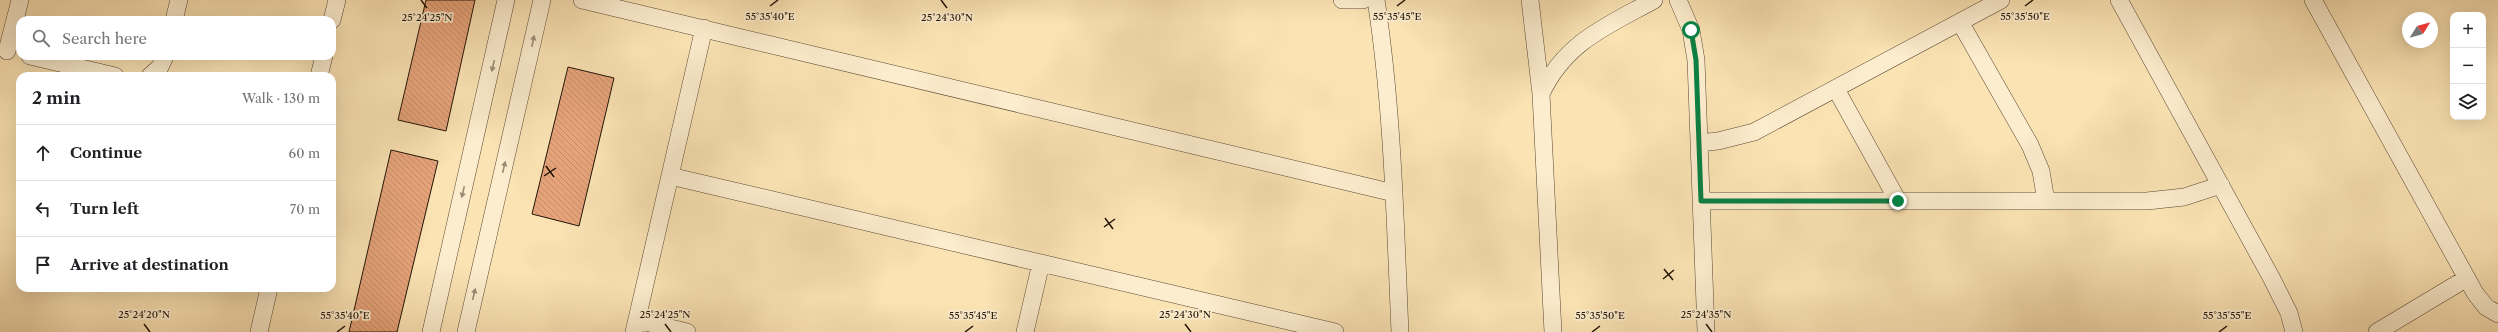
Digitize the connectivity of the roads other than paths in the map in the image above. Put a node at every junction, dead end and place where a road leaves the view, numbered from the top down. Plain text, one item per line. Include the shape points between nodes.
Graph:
1 (20, 0) edge
2 (179, 0) edge
3 (337, 0) edge
4 (506, 0) edge
5 (542, 0) edge
6 (582, 0) edge
7 (1342, 0) edge
8 (1363, 0) edge
9 (1376, 0) edge
10 (1530, 0) edge
11 (1654, 0) edge
12 (1678, 0) edge
13 (2001, 0) edge
14 (2119, 0) edge
15 (2313, 0) edge
16 (17, 16) edge
17 (175, 16) edge
18 (333, 16) edge
19 (16, 19) edge
20 (1960, 22) junction
21 (704, 28) junction
22 (9, 51) edge
23 (47, 60) edge
24 (163, 60) edge
25 (323, 60) edge
26 (98, 72) edge
27 (154, 72) edge
28 (320, 72) edge
29 (1836, 89) junction
30 (1540, 94) junction
31 (1699, 143) junction
32 (670, 176) junction
33 (2221, 185) junction
34 (1394, 194) junction
35 (1701, 201) junction
36 (1898, 201) junction
37 (2046, 201) junction
38 (1042, 263) junction
39 (2466, 278) junction
40 (269, 292) edge
41 (2498, 314) edge
42 (636, 326) edge
43 (259, 332) edge
44 (431, 332) edge
45 (466, 332) edge
46 (687, 332) edge
47 (1025, 332) edge
48 (1335, 332) edge
49 (1400, 332) edge
50 (1553, 332) edge
51 (1706, 332) edge
52 (2294, 332) edge
53 (2377, 332) edge

1 - 16 street
2 - 17 street
3 - 18 street
4 -> 44 street
45 -> 5 street
6 - 21 street
7 - 8 street
9 - 34 street via 1386,86
10 - 30 street
11 - 30 street via 1579,43 1556,66
12 - 31 street via 1695,45
13 - 20 street
14 - 33 street
15 - 39 street
19 - 22 street
20 - 29 street
20 - 37 street via 2030,146 2041,171
21 - 32 street
21 - 34 street
23 - 26 street
24 - 27 street
25 - 28 street
29 - 31 street via 1754,132
29 - 36 street
30 - 50 street
31 - 35 street
32 - 38 street
32 - 42 street
33 - 37 street via 2165,200
33 - 52 street via 2281,296
34 - 49 street
35 - 36 street
35 - 51 street
36 - 37 street
38 - 47 street
38 - 48 street
39 - 41 street via 2480,301
39 - 53 street
40 - 43 street
42 - 46 street

